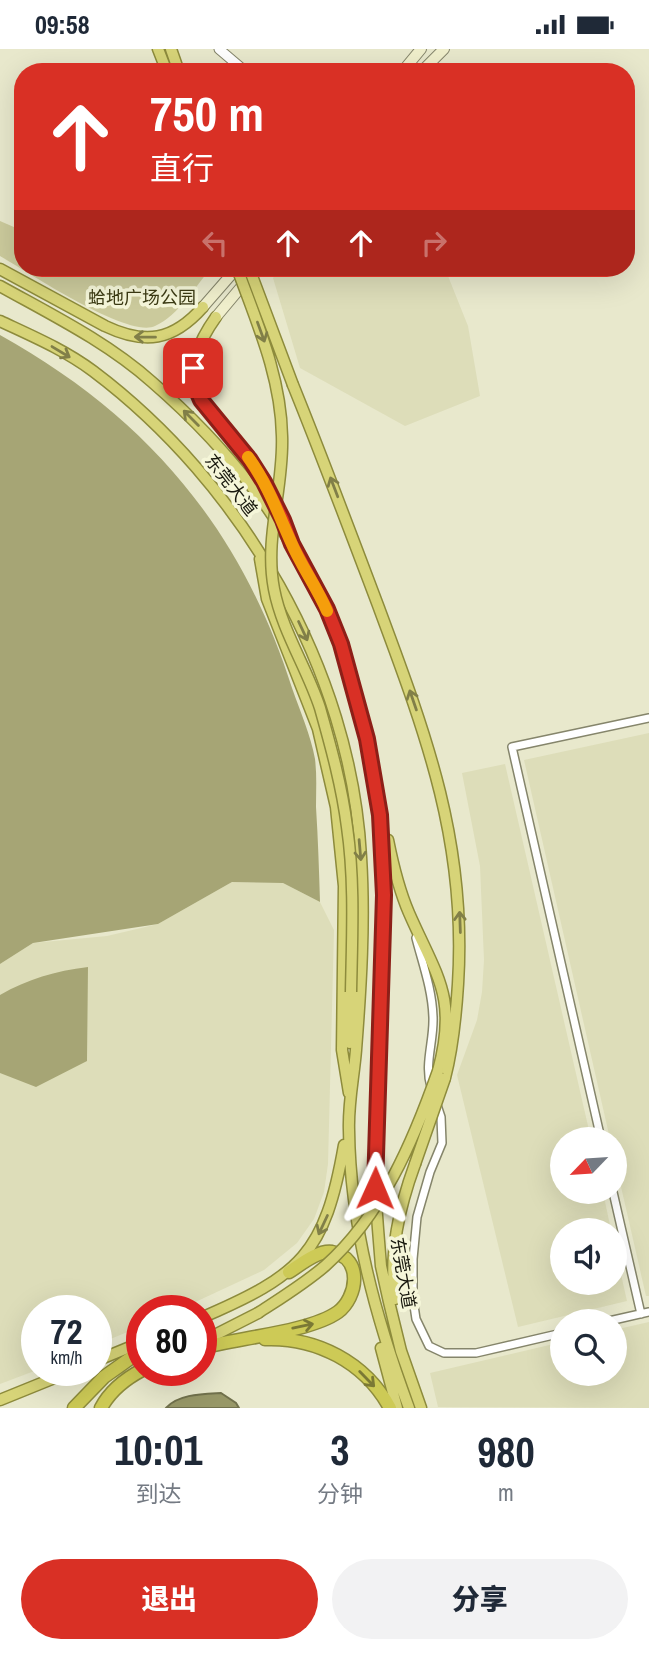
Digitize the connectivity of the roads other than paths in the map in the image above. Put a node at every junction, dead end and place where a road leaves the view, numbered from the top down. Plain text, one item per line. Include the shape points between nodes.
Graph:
1 (219, 49) edge
2 (230, 49) edge
3 (421, 49) edge
4 (444, 49) edge
5 (235, 63) edge
6 (244, 63) edge
7 (409, 63) edge
8 (430, 63) edge
9 (15, 277) edge
10 (229, 277) edge
11 (240, 277) edge
12 (249, 277) edge
13 (252, 277) edge
14 (0, 286) edge
15 (203, 307) joint
16 (216, 317) joint
17 (0, 321) edge
18 (292, 544) junction
19 (258, 549) junction
20 (649, 718) edge
21 (377, 787) junction
22 (408, 911) junction
23 (458, 990) junction
24 (446, 1035) junction
25 (441, 1075) junction
26 (350, 1098) junction
27 (349, 1111) junction
28 (598, 1127) edge
29 (616, 1204) edge
30 (397, 1224) junction
31 (367, 1270) junction
32 (289, 1272) junction
33 (413, 1302) junction
34 (217, 1311) edge
35 (645, 1313) edge
36 (627, 1317) edge
37 (217, 1334) edge
38 (550, 1335) edge
39 (236, 1340) junction
40 (217, 1344) edge
41 (401, 1350) junction
42 (126, 1361) edge
43 (126, 1380) edge
44 (35, 1386) edge
45 (0, 1400) edge
46 (102, 1405) edge
47 (74, 1408) edge
48 (390, 1408) edge
49 (397, 1408) edge
50 (409, 1408) edge
51 (421, 1408) edge

1 - 5 street
2 - 6 street
3 - 7 main road
4 - 8 main road
15 -> 9 highway via 181,328 139,338 105,326
10 - 15 main road
11 -> 26 highway, bridge via 278,390 283,438 271,539 274,591 318,704 348,829 352,893
12 - 16 main road
23 -> 13 highway, bridge via 457,875 435,769 402,669
18 -> 14 highway, 东莞大道 via 237,469 151,381 107,348
16 - 18 highway via 195,351 195,386 209,412 264,482
17 -> 19 highway, 东莞大道 via 92,370 129,402 184,453
18 - 21 highway, 东莞大道 via 341,644
19 - 26 highway via 267,599 318,729 336,807 344,897 342,1050
19 -> 26 highway, 东莞大道 via 313,653 353,790 361,856 362,938
20 - 28 street via 512,747
21 - 22 highway
21 - 41 highway, 东莞大道 via 384,895 375,1188 382,1266
22 - 24 highway via 441,985
22 - 33 street via 430,984 433,1020 428,1057 442,1143 417,1217
23 - 24 highway
23 - 25 highway via 453,1048
24 - 25 highway
25 - 30 highway, bridge
25 - 37 highway, bridge via 403,1160 352,1237 317,1272 258,1313
26 - 27 highway, 东莞大道
27 - 31 highway, 东莞大道 via 353,1194
27 -> 32 highway via 331,1208 316,1240
29 - 35 street
30 - 33 street
30 - 41 highway via 393,1283
31 - 49 highway via 379,1342
31 - 50 highway, 东莞大道
32 - 34 highway
39 -> 32 highway via 314,1324 340,1311 354,1291 356,1279 351,1268 331,1252
33 - 38 street via 429,1346 444,1353 476,1353
35 - 36 street
39 - 40 highway
39 -> 48 highway via 300,1342 337,1354 365,1374
41 - 51 highway, 东莞大道
42 - 47 highway
43 - 46 highway
44 - 45 highway

